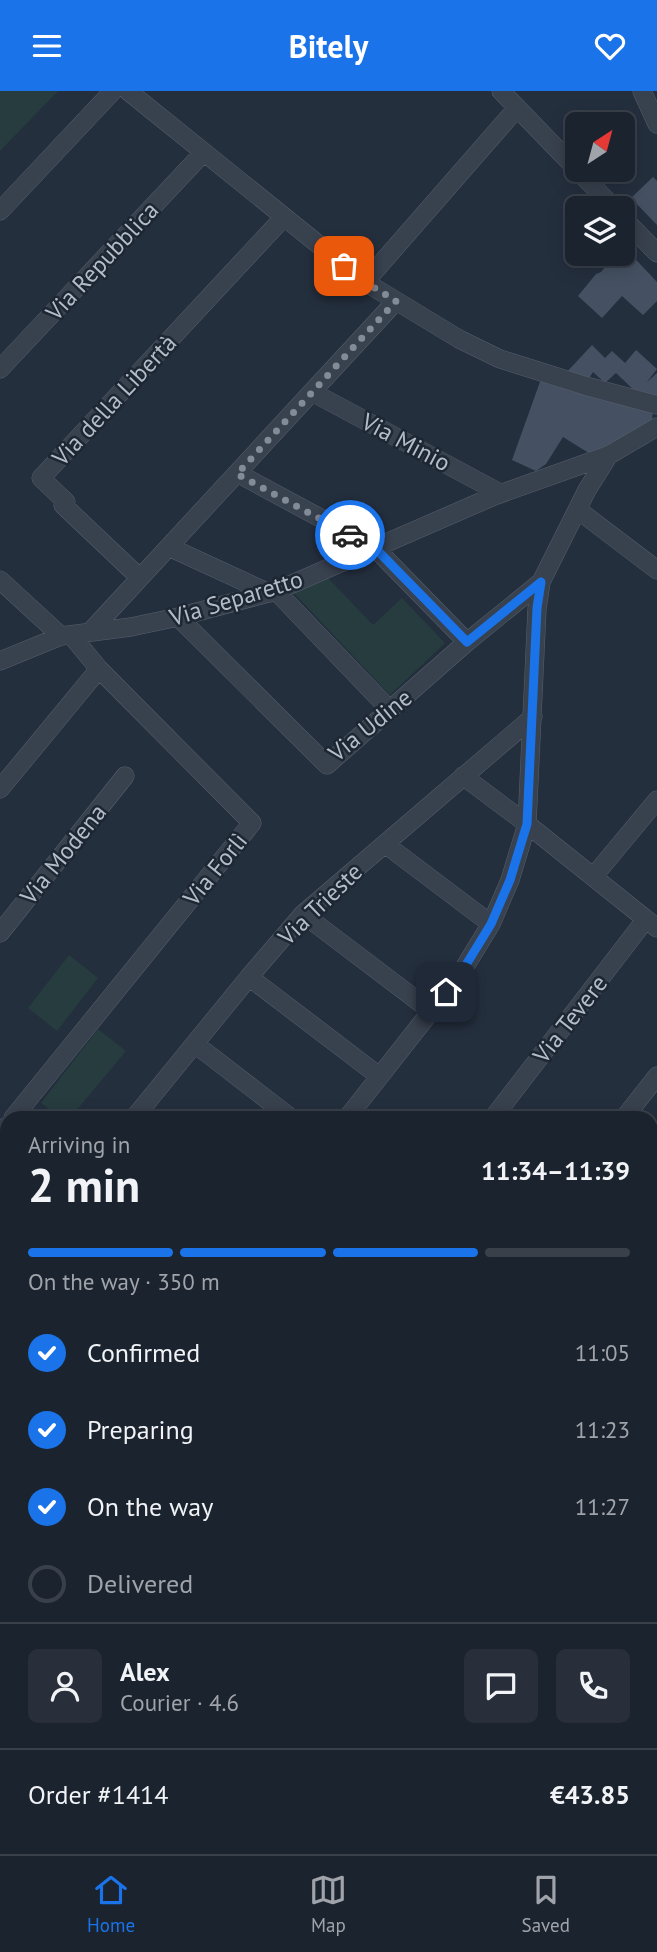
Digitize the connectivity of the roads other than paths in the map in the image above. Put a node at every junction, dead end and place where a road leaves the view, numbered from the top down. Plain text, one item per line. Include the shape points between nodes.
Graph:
1 (113, 91) edge
2 (128, 91) edge
3 (500, 91) edge
4 (642, 91) edge
5 (517, 108) junction
6 (657, 124) edge
7 (204, 152) junction
8 (602, 196) edge
9 (0, 211) edge
10 (284, 217) junction
11 (635, 230) edge
12 (657, 253) edge
13 (365, 282) junction
14 (396, 301) junction
15 (0, 369) edge
16 (312, 391) junction
17 (657, 405) edge
18 (657, 427) edge
19 (609, 455) junction
20 (237, 474) junction
21 (500, 493) junction
22 (582, 513) dead end
23 (169, 547) junction
24 (374, 547) junction
25 (655, 564) edge
26 (139, 578) junction
27 (0, 580) edge
28 (541, 582) junction
29 (272, 592) junction
30 (178, 617) junction
31 (90, 632) junction
32 (66, 636) junction
33 (467, 642) junction
34 (2, 657) edge
35 (99, 669) junction
36 (390, 710) junction
37 (533, 717) junction
38 (125, 776) dead end
39 (463, 776) junction
40 (0, 789) edge
41 (657, 800) edge
42 (527, 824) junction
43 (385, 844) junction
44 (593, 877) junction
45 (303, 914) junction
46 (491, 924) junction
47 (652, 924) edge
48 (0, 933) edge
49 (248, 977) junction
50 (431, 1011) junction
51 (195, 1044) junction
52 (379, 1076) junction
53 (657, 1076) edge
54 (19, 1111) edge
55 (142, 1111) edge
56 (282, 1111) edge
57 (352, 1111) edge
58 (500, 1111) edge
59 (630, 1111) edge

1 - 9 street
2 - 7 street
3 - 5 street
4 - 6 street
5 - 8 street
5 - 13 street
7 - 10 street
7 - 15 street, Via Repubblica
10 - 13 street
10 - 26 street, Via della Libertà via 41,478
11 - 12 street
13 - 14 street
14 - 16 street
14 - 17 street via 500,359
16 - 20 street
16 - 21 street, Via Minio
18 - 19 street, Via Separetto
19 - 21 street, Via Separetto
19 - 28 street
20 - 23 street
20 - 24 street
21 - 24 street, Via Separetto
22 - 25 street
23 - 26 street
23 - 29 street
24 - 29 street, Via Separetto
24 - 33 street
26 - 31 street
27 - 32 street, Via Forlì
28 - 33 street, Via Udine
28 - 37 street
29 - 30 street, Via Separetto
29 - 36 street
30 - 31 street, Via Separetto
30 - 36 street, Via Udine via 327,765
31 - 32 street, Via Separetto
32 - 34 street, Via Separetto
32 - 35 street, Via Forlì
33 - 36 street, Via Udine
35 - 40 street
35 - 54 street, Via Forlì via 253,823
37 - 39 street, Via Trieste
37 - 42 street
38 - 48 street, Via Modena
39 - 42 street
39 - 43 street, Via Trieste
41 - 44 street
42 - 44 street
42 - 46 street
43 - 45 street, Via Trieste
43 - 46 street
44 - 47 street
45 - 49 street, Via Trieste
45 - 50 street
46 - 50 street
47 - 58 street, Via Tevere
49 - 51 street, Via Trieste
49 - 52 street
50 - 52 street
51 - 55 street, Via Trieste
51 - 56 street
52 - 57 street
53 - 59 street

